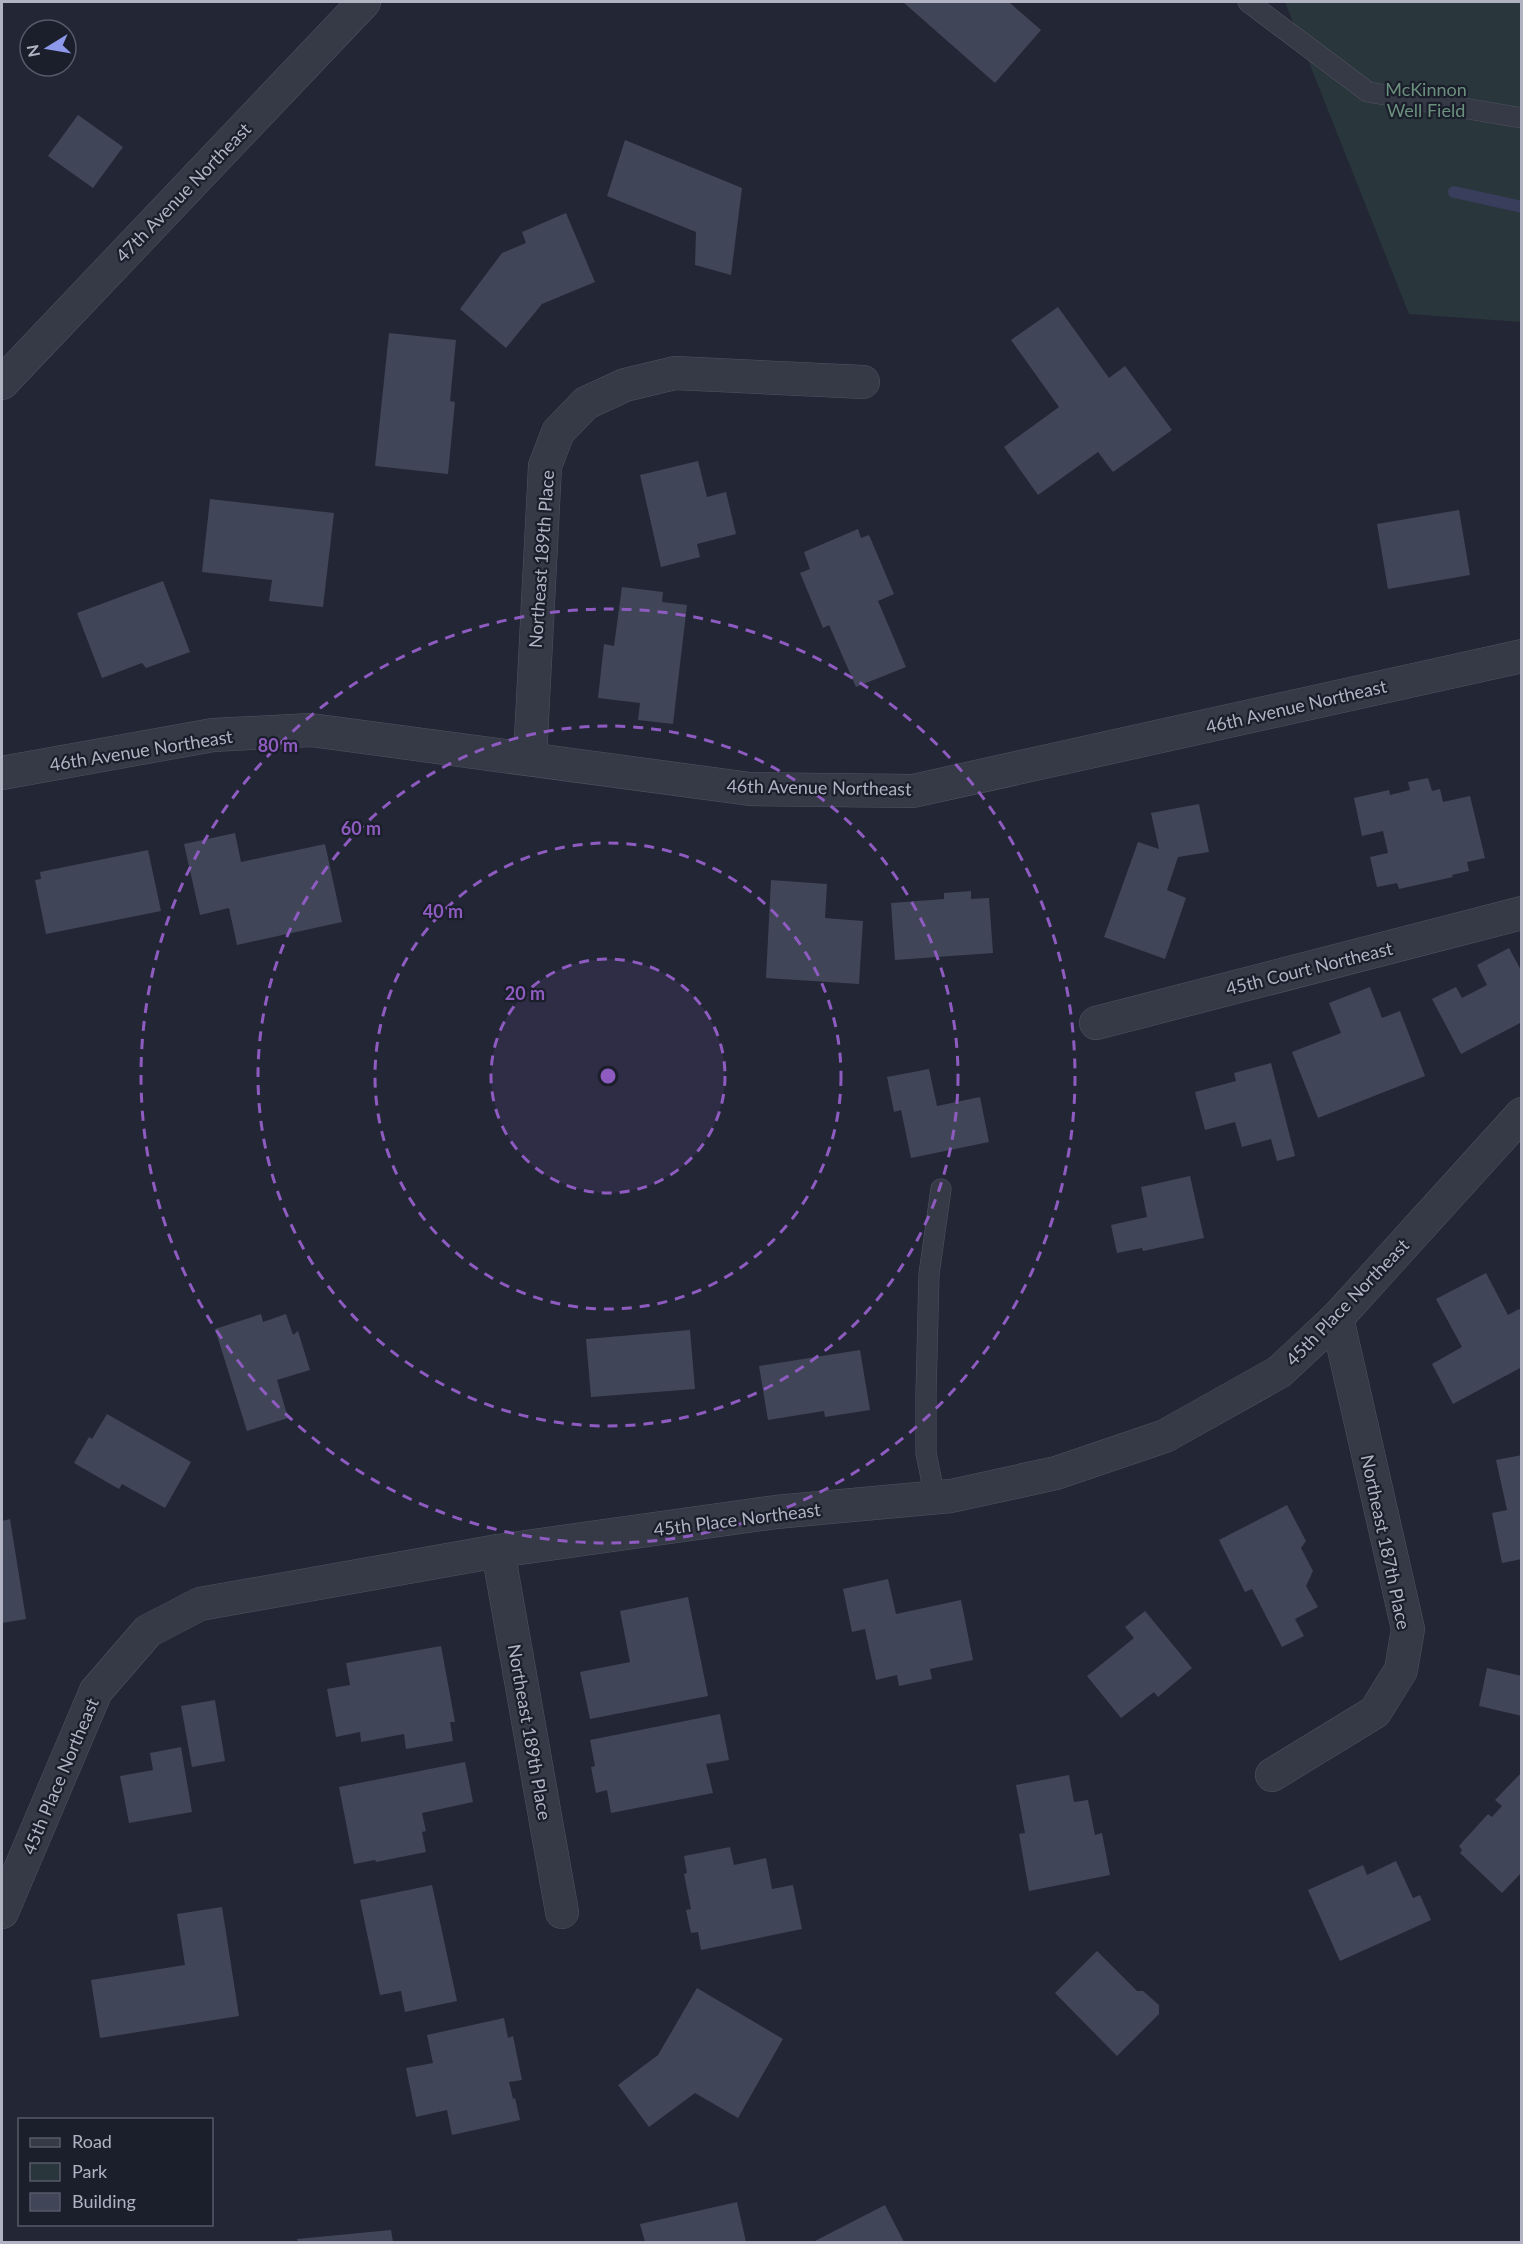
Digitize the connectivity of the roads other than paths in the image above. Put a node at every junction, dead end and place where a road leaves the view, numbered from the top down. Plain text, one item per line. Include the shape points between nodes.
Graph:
1 (364, 2) edge
2 (1248, 2) edge
3 (1521, 118) edge
4 (2, 382) edge
5 (863, 382) dead end
6 (1521, 656) edge
7 (530, 758) junction
8 (2, 773) edge
9 (1521, 913) edge
10 (1096, 1023) dead end
11 (1521, 1114) edge
12 (941, 1189) dead end
13 (1337, 1318) junction
14 (935, 1498) junction
15 (498, 1551) junction
16 (1272, 1774) dead end
17 (2, 1912) edge
18 (562, 1912) dead end

1 - 4 street, 47th Avenue Northeast
2 - 3 lane via 1368,92
5 - 7 street, Northeast 189th Place via 675,373 625,385 586,403 558,432 545,466
6 - 7 street, 46th Avenue Northeast via 913,791 750,789
7 - 8 street, 46th Avenue Northeast via 311,730 213,735
9 - 10 street, 45th Court Northeast
11 - 13 street, 45th Place Northeast
12 - 14 lane via 929,1274 926,1453
13 - 14 street, 45th Place Northeast via 1279,1372 1165,1436 1056,1473
13 - 16 street, Northeast 187th Place via 1408,1629 1401,1670 1375,1712
14 - 15 street, 45th Place Northeast via 776,1512
15 - 17 street, 45th Place Northeast via 201,1604 148,1631 96,1691
15 - 18 street, Northeast 189th Place

